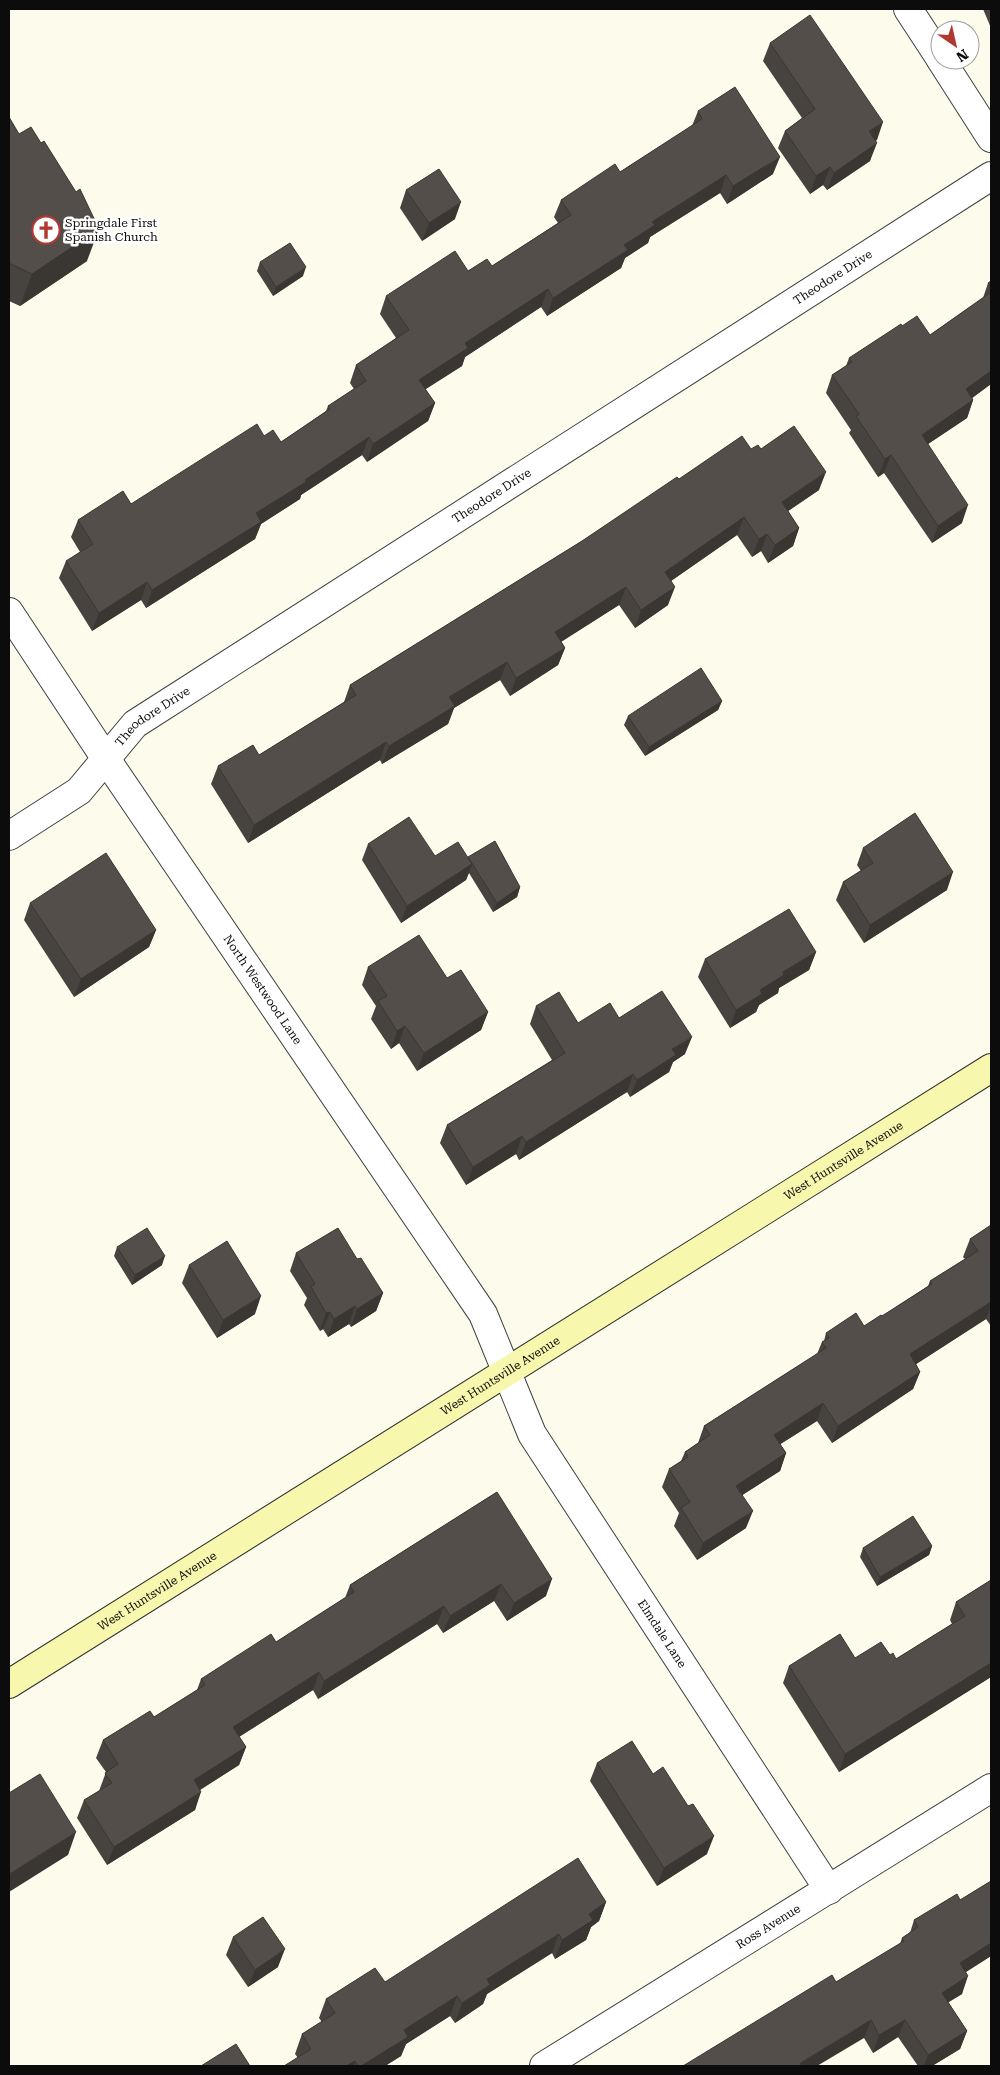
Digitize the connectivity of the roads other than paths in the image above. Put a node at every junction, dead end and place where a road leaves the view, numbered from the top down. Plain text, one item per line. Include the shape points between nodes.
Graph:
1 (908, 9) edge
2 (930, 43) edge
3 (947, 70) edge
4 (991, 138) edge
5 (991, 176) edge
6 (9, 612) edge
7 (106, 759) junction
8 (9, 836) edge
9 (991, 1068) edge
10 (507, 1372) junction
11 (9, 1684) edge
12 (991, 1788) edge
13 (829, 1890) junction
14 (544, 2066) edge

1 - 2 street
3 - 4 street
5 - 7 street, Theodore Drive via 135,724
6 - 7 street, North Westwood Lane
7 - 8 street, Theodore Drive via 79,791
7 - 10 street, North Westwood Lane via 483,1314
9 - 10 main road, West Huntsville Avenue
10 - 11 main road, West Huntsville Avenue
10 - 13 street, Elmdale Lane via 532,1434
12 - 13 street, Ross Avenue
13 - 14 street, Ross Avenue

